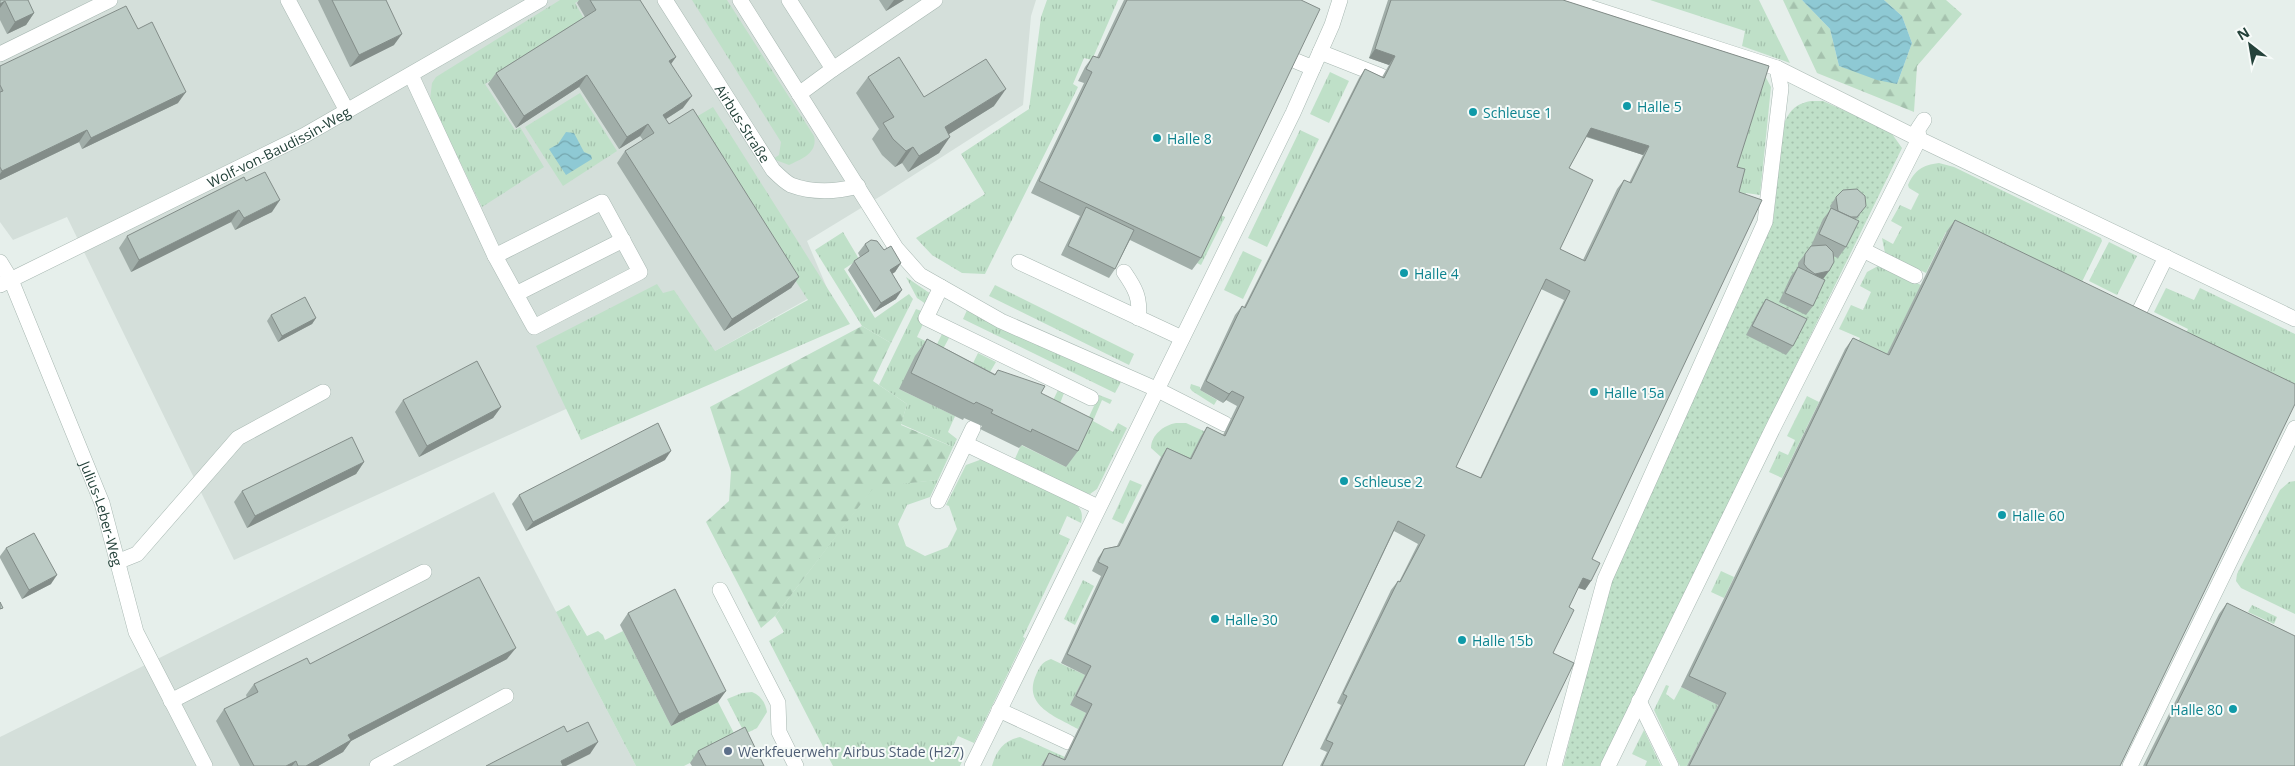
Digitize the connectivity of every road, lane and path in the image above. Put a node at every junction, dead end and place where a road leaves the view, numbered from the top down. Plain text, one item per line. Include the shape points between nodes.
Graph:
1 (110, 0) edge
2 (288, 0) edge
3 (540, 0) edge
4 (665, 0) edge
5 (740, 0) edge
6 (788, 0) edge
7 (935, 0) edge
8 (1340, 0) edge
9 (1575, 1) edge
10 (1320, 52) junction
11 (0, 54) edge
12 (1296, 61) edge
13 (1313, 68) junction
14 (1777, 68) junction
15 (833, 70) junction
16 (411, 75) junction
17 (1381, 76) edge
18 (799, 94) junction
19 (347, 111) junction
20 (1924, 120) dead end
21 (1919, 139) junction
22 (858, 186) junction
23 (623, 240) junction
24 (1863, 250) junction
25 (495, 256) junction
26 (2166, 258) junction
27 (0, 262) edge
28 (1019, 262) dead end
29 (1124, 272) dead end
30 (1916, 276) dead end
31 (6, 282) edge
32 (941, 287) junction
33 (516, 294) junction
34 (1138, 318) junction
35 (2136, 318) edge
36 (2295, 319) edge
37 (1182, 338) junction
38 (1156, 389) junction
39 (323, 392) dead end
40 (1091, 398) dead end
41 (1224, 424) dead end
42 (973, 428) edge
43 (2295, 428) edge
44 (966, 444) junction
45 (2289, 455) edge
46 (938, 501) dead end
47 (1098, 507) junction
48 (117, 562) junction
49 (424, 572) dead end
50 (720, 590) dead end
51 (506, 696) dead end
52 (171, 701) junction
53 (1639, 702) junction
54 (1000, 710) junction
55 (1068, 742) dead end
56 (205, 766) edge
57 (377, 766) edge
58 (796, 766) edge
59 (972, 766) edge
60 (1554, 766) edge
61 (1608, 766) edge
62 (1671, 766) edge
63 (2130, 766) edge

1 - 11 street
2 - 19 street
3 - 16 street, Wolf-von-Baudissin-Weg
4 - 22 street, Airbus-Straße via 772,170 790,184 813,190 840,191
5 - 18 street
6 - 15 street
7 - 15 street
8 - 10 street
9 - 14 street
10 - 13 street
10 - 17 street
12 - 13 street
13 - 37 street
14 - 21 street
14 - 60 street via 1782,88 1765,222 1605,579
15 - 18 street
16 - 19 street, Wolf-von-Baudissin-Weg
16 - 25 street
18 - 22 street
19 - 31 street, Wolf-von-Baudissin-Weg via 305,135
20 - 21 street via 1918,129
21 - 24 street
21 - 26 street
22 - 32 street via 904,258 920,275
23 - 25 street via 602,202
23 - 33 street
23 - 33 street via 640,272 534,327
24 - 30 street
24 - 53 street
25 - 33 street
26 - 35 street
26 - 36 street
27 - 31 street, Julius-Leber-Weg
28 - 34 street
29 - 34 street via 1135,288 1140,304
31 - 48 street, Julius-Leber-Weg via 102,503
32 - 38 street via 1001,321
32 - 40 street via 926,318
34 - 37 street
37 - 38 street
38 - 41 street
38 - 47 street
39 - 48 street via 238,438 137,554
42 - 44 street
43 - 45 street
44 - 46 street
44 - 47 street
45 - 63 street
47 - 54 street
48 - 52 street, Julius-Leber-Weg via 136,632
49 - 52 street
50 - 58 street via 778,703 779,732
51 - 57 street
52 - 56 street, Julius-Leber-Weg
53 - 61 street
53 - 62 street
54 - 55 street
54 - 59 street

